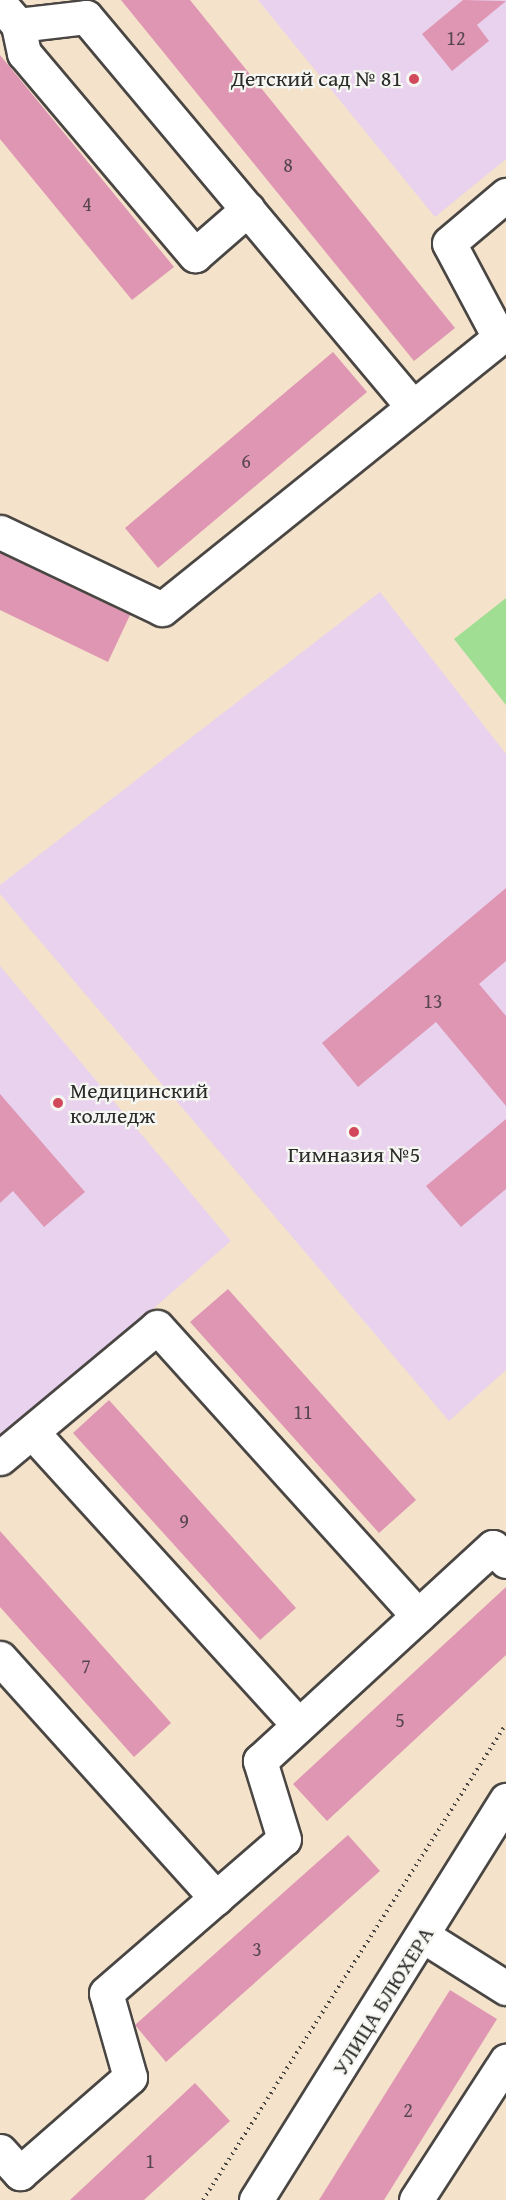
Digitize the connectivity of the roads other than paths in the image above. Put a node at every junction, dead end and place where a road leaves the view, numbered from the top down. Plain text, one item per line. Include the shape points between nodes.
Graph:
1 (9, 15) edge
2 (506, 195) edge
3 (248, 209) junction
4 (503, 334) edge
5 (413, 407) junction
6 (0, 532) edge
7 (32, 1432) junction
8 (0, 1458) edge
9 (506, 1561) edge
10 (418, 1616) junction
11 (0, 1658) edge
12 (299, 1725) junction
13 (506, 1800) edge
14 (216, 1898) junction
15 (425, 1936) junction
16 (506, 1988) edge
17 (506, 2061) edge
18 (0, 2151) edge
19 (256, 2200) edge
20 (416, 2200) edge

1 - 3 street via 86,16
1 - 3 street via 24,53 195,255
2 - 4 street via 449,243
3 - 5 street
4 - 5 street
5 - 6 street via 162,609
7 - 8 street
7 - 10 street via 157,1327
7 - 12 street
9 - 10 street via 493,1547
10 - 12 street
11 - 14 street
12 - 14 street via 260,1761 284,1839
13 - 15 street, УЛИЦА БЛЮХЕРА
14 - 18 street via 106,1993 130,2077 20,2173
15 - 16 street
15 - 19 street, УЛИЦА БЛЮХЕРА
17 - 20 street

